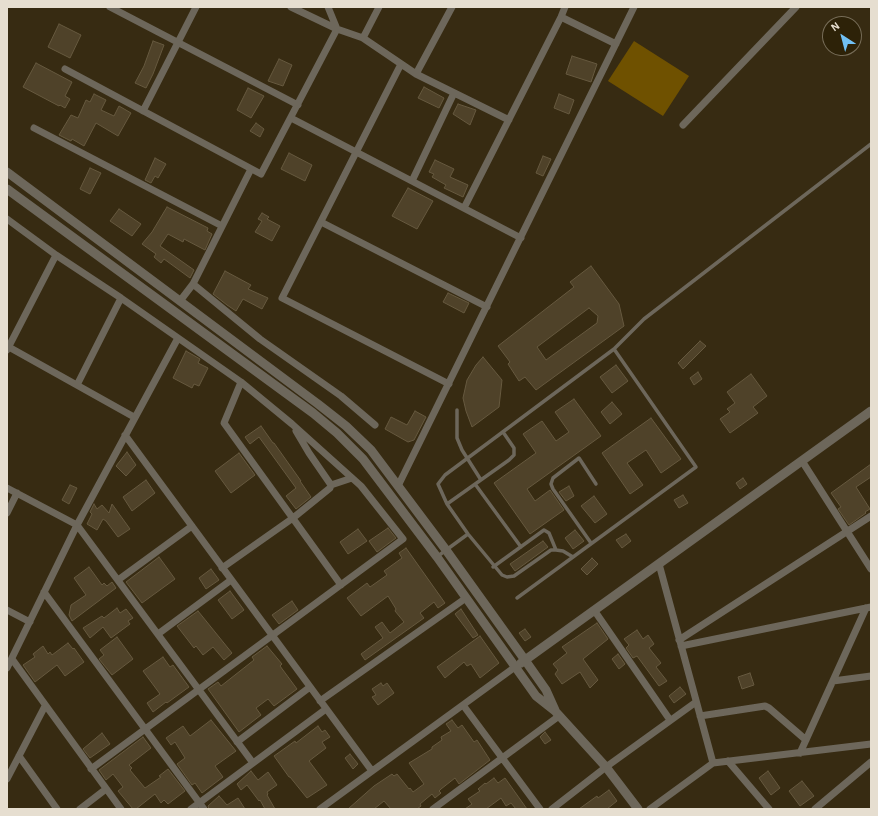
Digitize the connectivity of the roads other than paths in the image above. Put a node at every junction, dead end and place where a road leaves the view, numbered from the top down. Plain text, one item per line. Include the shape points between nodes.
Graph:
1 (110, 7) edge
2 (196, 7) edge
3 (291, 7) edge
4 (328, 7) edge
5 (379, 7) edge
6 (452, 7) edge
7 (565, 7) edge
8 (634, 7) edge
9 (796, 7) edge
10 (304, 9) edge
11 (561, 17) junction
12 (337, 29) junction
13 (363, 38) junction
14 (178, 43) junction
15 (616, 44) junction
16 (401, 64) junction
17 (66, 69) dead end
18 (416, 74) junction
19 (454, 93) junction
20 (298, 105) junction
21 (143, 111) junction
22 (291, 118) junction
23 (509, 120) junction
24 (682, 125) dead end
25 (34, 128) dead end
26 (871, 144) edge
27 (356, 152) junction
28 (251, 168) junction
29 (7, 172) edge
30 (412, 181) junction
31 (7, 189) edge
32 (464, 208) junction
33 (7, 220) edge
34 (321, 222) junction
35 (222, 226) junction
36 (521, 238) junction
37 (56, 255) junction
38 (193, 284) junction
39 (121, 298) junction
40 (180, 301) junction
41 (487, 307) junction
42 (178, 338) junction
43 (7, 348) edge
44 (614, 349) junction
45 (241, 382) junction
46 (449, 384) junction
47 (78, 385) junction
48 (457, 410) dead end
49 (871, 411) edge
50 (134, 417) junction
51 (292, 424) junction
52 (375, 425) dead end
53 (503, 432) junction
54 (125, 435) junction
55 (467, 459) junction
56 (802, 461) junction
57 (352, 478) junction
58 (481, 480) junction
59 (475, 484) junction
60 (596, 484) dead end
61 (331, 485) junction
62 (398, 486) junction
63 (7, 488) edge
64 (17, 493) junction
65 (448, 504) junction
66 (7, 513) edge
67 (871, 516) edge
68 (293, 518) junction
69 (77, 525) junction
70 (192, 526) junction
71 (847, 532) junction
72 (468, 534) junction
73 (591, 544) junction
74 (521, 547) junction
75 (446, 550) junction
76 (556, 550) junction
77 (437, 557) junction
78 (573, 557) junction
79 (659, 564) junction
80 (493, 566) junction
81 (222, 568) junction
82 (871, 568) edge
83 (118, 580) junction
84 (231, 580) junction
85 (341, 585) junction
86 (44, 592) junction
87 (466, 598) junction
88 (517, 598) dead end
89 (868, 607) edge
90 (7, 610) edge
91 (594, 610) junction
92 (30, 622) junction
93 (158, 634) junction
94 (272, 636) junction
95 (680, 643) junction
96 (12, 659) junction
97 (525, 660) junction
98 (515, 667) junction
99 (7, 668) edge
100 (871, 676) edge
101 (833, 681) junction
102 (310, 687) junction
103 (199, 690) junction
104 (320, 701) junction
105 (696, 702) junction
106 (463, 705) junction
107 (45, 706) junction
108 (326, 709) junction
109 (557, 713) junction
110 (700, 716) junction
111 (670, 720) junction
112 (145, 729) junction
113 (806, 740) junction
114 (237, 742) junction
115 (871, 744) edge
116 (800, 753) junction
117 (19, 756) junction
118 (502, 757) junction
119 (728, 761) junction
120 (871, 762) edge
121 (253, 763) junction
122 (713, 763) junction
123 (606, 767) junction
124 (91, 769) junction
125 (372, 771) junction
126 (7, 779) edge
127 (106, 789) junction
128 (201, 806) edge
129 (57, 809) edge
130 (80, 809) edge
131 (121, 809) edge
132 (191, 809) edge
133 (320, 809) edge
134 (433, 809) edge
135 (540, 809) edge
136 (552, 809) edge
137 (638, 809) edge
138 (650, 809) edge
139 (769, 809) edge
140 (814, 809) edge

1 - 14 street
2 - 14 street
3 - 10 street
4 - 12 street
5 - 13 street
6 - 18 street
7 - 11 street
8 - 15 street
9 - 24 street
10 - 12 street
11 - 15 street
11 - 23 street
12 - 13 street
12 - 20 street
13 - 16 street
14 - 20 street
14 - 21 street
15 - 36 street
16 - 18 street
16 - 27 street
17 - 21 street
18 - 19 street
19 - 23 street
19 - 30 street
20 - 22 street
21 - 28 street
22 - 27 street
22 - 28 street via 261,174
23 - 32 street
25 - 35 street
26 - 44 lane via 644,319
27 - 30 street
27 - 34 street
28 - 35 street
29 - 40 street
30 - 32 street
31 - 77 street via 338,433 363,459
32 - 36 street
33 - 37 street
34 - 41 street
34 - 46 street via 282,298
35 - 38 street
36 - 41 street
37 - 39 street
37 - 43 street
38 - 40 street
38 - 52 street via 260,339 341,396
39 - 42 street
39 - 47 street
40 - 62 street via 346,426 371,450
41 - 46 street
42 - 45 street
42 - 50 street
43 - 47 street
44 - 53 lane
44 - 73 lane via 696,467
45 - 51 street
45 - 68 street via 224,423
46 - 62 street
47 - 50 street
48 - 55 lane via 457,438
49 - 56 street
50 - 54 street
51 - 57 street
51 - 61 street
53 - 55 lane
53 - 58 lane via 514,448 514,455
54 - 69 street
54 - 70 street
55 - 58 lane
55 - 65 lane via 438,484
56 - 71 street
56 - 79 street
57 - 61 street
57 - 85 street via 403,539
58 - 59 lane
59 - 65 lane
59 - 74 lane
60 - 73 lane via 578,458 553,478 551,484
61 - 68 street
62 - 75 street
63 - 64 street
64 - 66 street
64 - 69 street
65 - 72 lane
67 - 71 street
68 - 81 street
68 - 85 street
69 - 83 street
69 - 86 street
70 - 81 street
70 - 83 street
71 - 82 street
71 - 95 street
72 - 75 lane
72 - 80 lane
73 - 78 lane
74 - 76 lane via 544,530 549,533
74 - 80 lane
75 - 77 lane
75 - 97 street
76 - 78 lane
76 - 80 lane via 551,550 514,576 502,575
77 - 87 street
78 - 88 lane
79 - 91 street
79 - 95 street
81 - 84 street
83 - 93 street
84 - 93 street
84 - 94 street
85 - 94 street
86 - 92 street
86 - 112 street
87 - 98 street
87 - 104 street
89 - 95 street
89 - 101 street
90 - 92 street
91 - 97 street
91 - 111 street
92 - 96 street
93 - 103 street
94 - 102 street
94 - 103 street
95 - 105 street
96 - 99 street
96 - 107 street
97 - 98 street
97 - 109 street via 546,690
98 - 106 street
98 - 109 street via 536,696
100 - 101 street
101 - 113 street
102 - 104 street
102 - 114 street
103 - 112 street
103 - 114 street
104 - 108 street
105 - 110 street
105 - 111 street
106 - 118 street
106 - 125 street
107 - 117 street
107 - 124 street
108 - 121 street
108 - 125 street
109 - 118 street
109 - 123 street
110 - 113 street via 765,706
110 - 122 street
111 - 123 street
112 - 124 street
112 - 128 street
113 - 116 street
114 - 121 street
115 - 116 street
116 - 119 street
117 - 126 street
117 - 129 street
118 - 134 street
118 - 135 street
119 - 122 street
119 - 139 street
120 - 140 street
121 - 128 street
122 - 138 street
123 - 136 street
123 - 137 street
124 - 127 street
125 - 133 street
127 - 130 street
127 - 131 street
128 - 132 street

